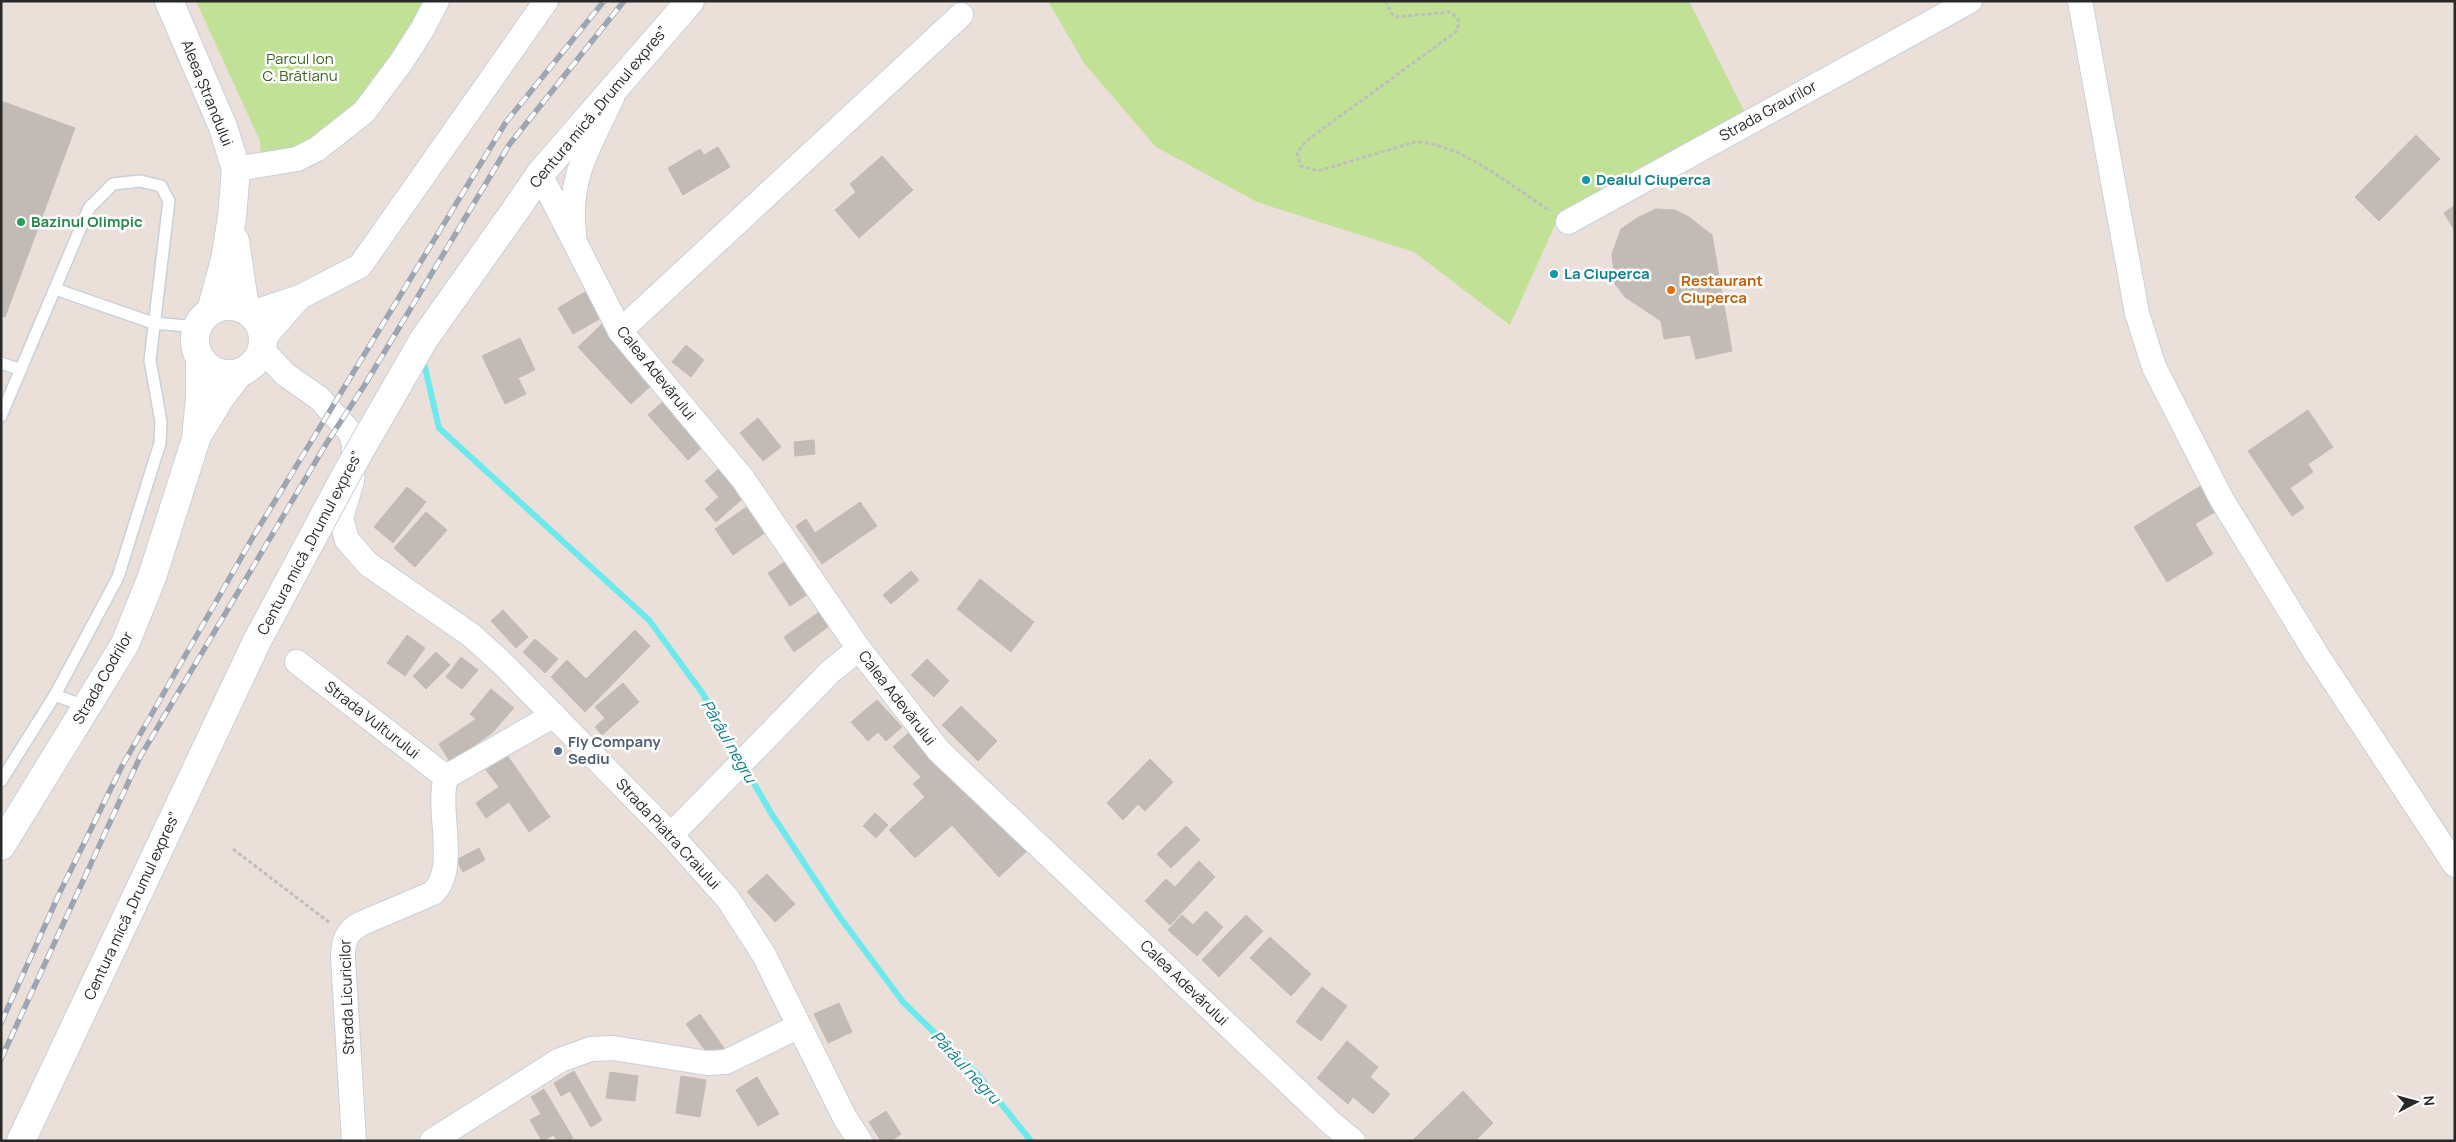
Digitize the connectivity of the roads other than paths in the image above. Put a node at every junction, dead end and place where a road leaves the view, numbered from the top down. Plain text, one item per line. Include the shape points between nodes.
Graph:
1 (170, 1) edge
2 (437, 1) edge
3 (546, 1) edge
4 (690, 1) edge
5 (1970, 1) edge
6 (2080, 1) edge
7 (961, 15) dead end
8 (617, 87) junction
9 (236, 169) junction
10 (540, 174) junction
11 (232, 217) junction
12 (1568, 222) road end
13 (575, 243) junction
14 (54, 289) junction
15 (300, 297) junction
16 (248, 310) junction
17 (204, 319) junction
18 (153, 323) junction
19 (620, 331) junction
20 (253, 357) junction
21 (200, 358) junction
22 (1, 363) edge
23 (21, 370) junction
24 (1, 416) edge
25 (196, 439) junction
26 (858, 649) junction
27 (297, 662) dead end
28 (55, 695) junction
29 (87, 707) junction
30 (554, 715) junction
31 (446, 777) junction
32 (1, 781) edge
33 (671, 835) junction
34 (1, 846) edge
35 (2455, 865) edge
36 (799, 1026) junction
37 (21, 1141) edge
38 (354, 1141) edge
39 (432, 1141) edge
40 (860, 1141) edge
41 (1353, 1141) edge

1 - 9 main road, Aleea Ștrandului via 223,127
2 - 9 street via 402,61 364,112 297,159
3 - 15 street via 360,266
4 - 8 main road, Centura mică „Drumul expres”
5 - 12 street, Strada Graurilor
6 - 35 street via 2137,313 2154,367 2222,500 2317,655
7 - 19 street
8 - 10 main road, Centura mică „Drumul expres”
8 - 13 street via 578,171 571,210
9 - 11 main road, Aleea Ștrandului
10 - 13 street, Calea Adevărului
10 - 37 main road, Centura mică „Drumul expres”, bridge via 424,339 347,473 257,641
11 - 16 main road, Aleea Ștrandului
11 - 17 main road, Aleea Ștrandului via 225,260
13 - 19 street, Calea Adevărului
14 - 18 lane
14 - 18 lane via 89,208 113,184 140,181 161,186 169,202
14 - 23 lane
15 - 16 street
15 - 20 street
16 - 17 main road via 227,306
16 - 20 main road via 261,328
17 - 18 lane
17 - 21 main road via 195,337
18 - 28 lane via 150,360 161,422 160,443 118,577
19 - 26 street, Calea Adevărului via 743,479
20 - 21 main road via 227,374 216,372
20 - 25 main road, Strada Codrilor via 220,398
20 - 30 street, Strada Piatra Craiului via 319,398 350,432 354,444 352,481 341,518 347,540 368,564 472,635
21 - 25 main road, Strada Codrilor
22 - 23 lane
23 - 24 lane
25 - 29 main road, Strada Codrilor via 152,577 125,644
26 - 33 street via 831,671
26 - 41 street, Calea Adevărului via 940,751
27 - 31 street, Strada Vulturului
28 - 29 lane
28 - 32 lane
29 - 34 main road, Strada Codrilor
30 - 31 street
30 - 33 street, Strada Piatra Craiului
31 - 38 street, Strada Licuricilor via 442,797 445,868 440,887 351,929 343,944
33 - 36 street, Strada Piatra Craiului via 728,900 764,954
36 - 39 street via 726,1062 707,1063 613,1048 591,1049 560,1060
36 - 40 street, Strada Piatra Craiului

